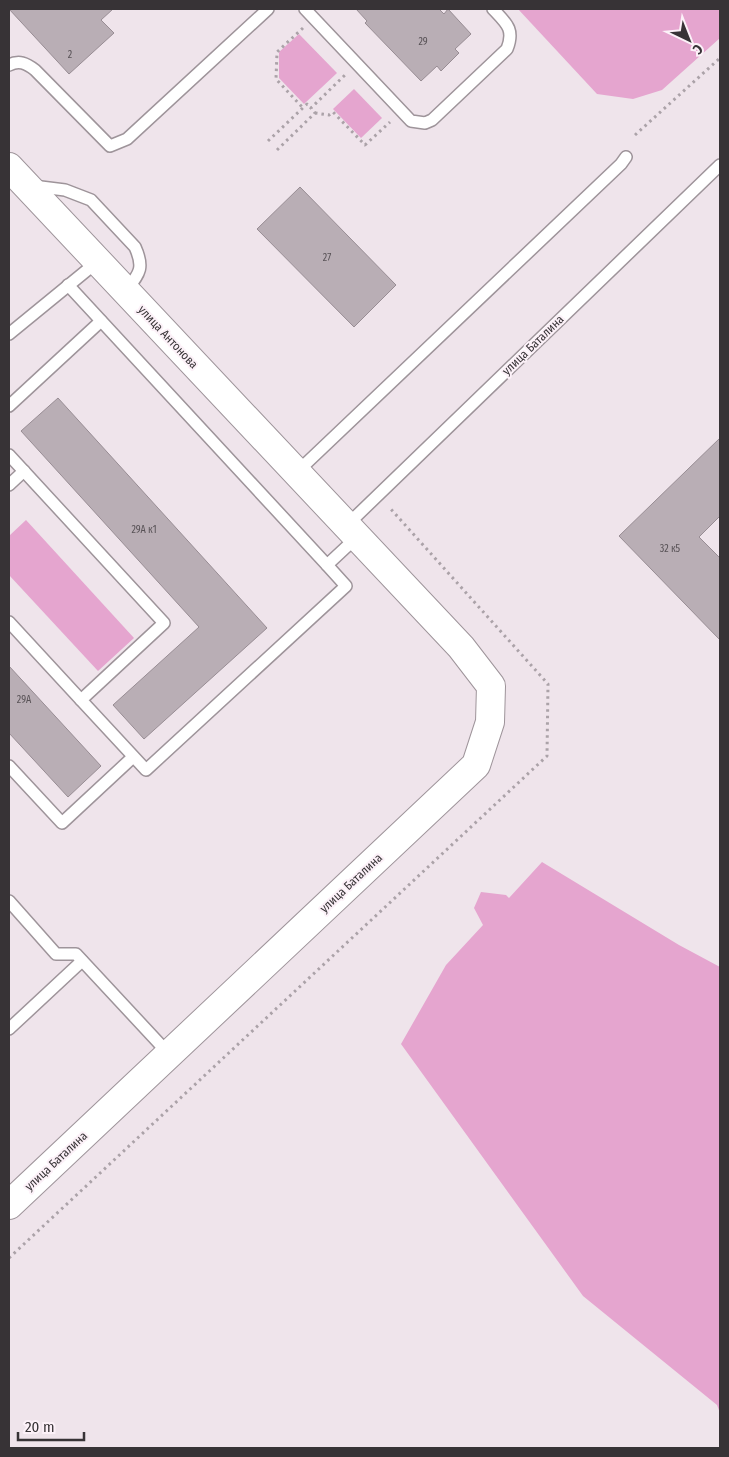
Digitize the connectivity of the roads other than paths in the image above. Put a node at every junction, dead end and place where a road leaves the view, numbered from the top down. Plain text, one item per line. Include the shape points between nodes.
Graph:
1 (268, 9) edge
2 (305, 9) edge
3 (493, 9) edge
4 (9, 65) edge
5 (626, 157) dead end
6 (720, 166) edge
7 (17, 176) edge
8 (97, 262) junction
9 (68, 285) junction
10 (125, 292) junction
11 (101, 321) junction
12 (9, 334) edge
13 (9, 406) edge
14 (9, 455) edge
15 (24, 471) junction
16 (296, 473) junction
17 (9, 485) edge
18 (344, 523) junction
19 (326, 565) junction
20 (9, 622) edge
21 (81, 700) junction
22 (133, 757) junction
23 (9, 766) edge
24 (9, 901) edge
25 (82, 961) junction
26 (9, 1029) edge
27 (169, 1054) junction
28 (9, 1205) edge

1 - 4 lane via 127,139 110,146 35,70 26,63
2 - 3 lane via 411,121 425,123 507,49 511,40 510,28
5 - 16 lane
6 - 18 lane, улица Баталина
7 - 8 main road, улица Антонова
7 - 10 lane via 91,200 136,247 141,267
8 - 9 lane
8 - 10 main road, улица Антонова
9 - 11 lane
9 - 12 lane
10 - 16 main road, улица Антонова
11 - 13 lane
11 - 19 lane
14 - 15 lane
15 - 17 lane
15 - 21 lane via 164,623
16 - 18 main road, улица Антонова
18 - 19 lane
18 - 27 main road, улица Баталина via 461,647 491,686 490,722 476,764
19 - 22 lane via 346,586 146,770
20 - 21 lane
21 - 22 lane
22 - 23 lane via 62,823
24 - 25 lane via 56,954 76,954
25 - 26 lane
25 - 27 lane
27 - 28 main road, улица Баталина

